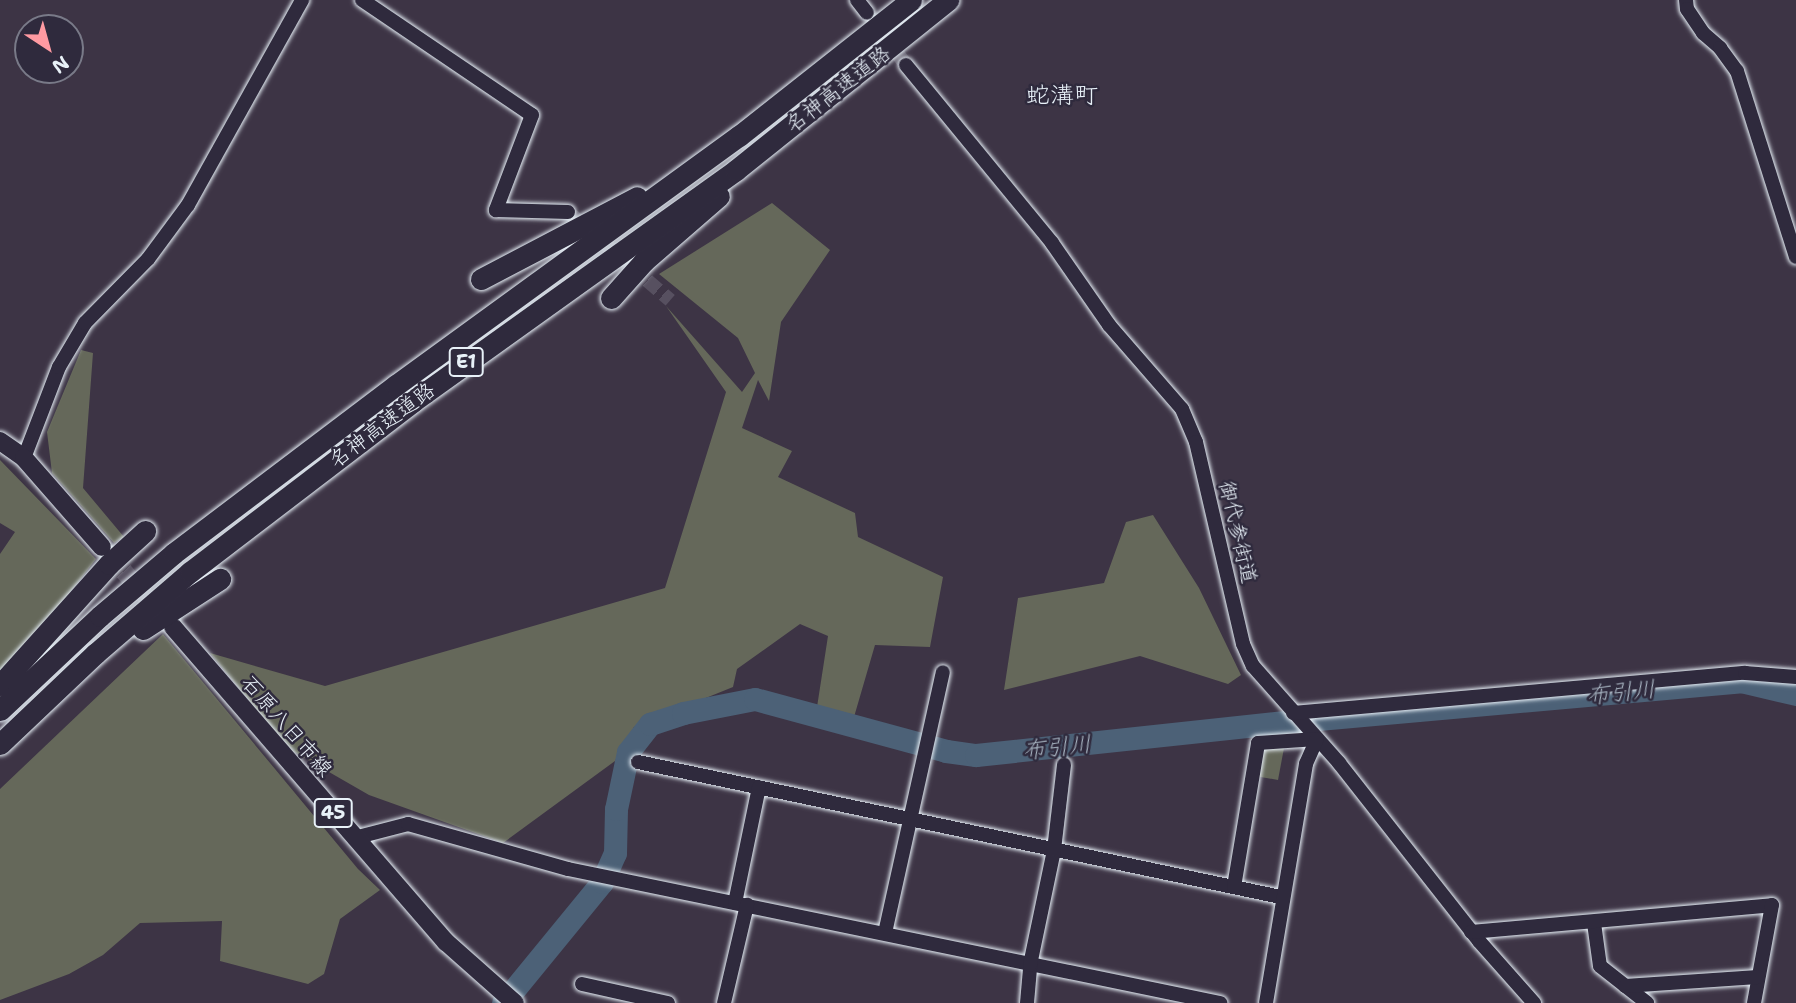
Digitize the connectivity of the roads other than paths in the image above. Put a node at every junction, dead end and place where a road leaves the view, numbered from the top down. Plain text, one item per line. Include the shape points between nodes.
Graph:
1 (302, 0) edge
2 (362, 0) edge
3 (857, 0) edge
4 (911, 0) edge
5 (948, 0) edge
6 (1686, 0) edge
7 (867, 13) tunnel mouth
8 (871, 64) junction
9 (906, 65) tunnel mouth
10 (739, 136) junction
11 (568, 212) tunnel mouth
12 (1796, 257) edge
13 (481, 279) dead end
14 (611, 298) dead end
15 (0, 441) edge
16 (24, 458) junction
17 (145, 531) dead end
18 (102, 547) tunnel mouth
19 (220, 579) dead end
20 (173, 627) tunnel mouth
21 (96, 653) junction
22 (943, 672) dead end
23 (1796, 677) edge
24 (0, 685) edge
25 (0, 710) edge
26 (1295, 716) junction
27 (1312, 735) junction
28 (0, 744) edge
29 (638, 762) dead end
30 (1064, 765) dead end
31 (759, 786) junction
32 (909, 817) junction
33 (354, 838) junction
34 (1054, 850) junction
35 (1234, 887) junction
36 (1281, 897) junction
37 (741, 904) junction
38 (1594, 923) junction
39 (1471, 932) junction
40 (886, 933) junction
41 (1030, 965) junction
42 (1758, 977) junction
43 (582, 984) dead end
44 (1625, 986) junction
45 (508, 997) edge
46 (668, 1003) edge
47 (724, 1003) edge
48 (1027, 1003) edge
49 (1220, 1003) edge
50 (1266, 1003) edge
51 (1534, 1003) edge
52 (1647, 1003) edge
53 (1756, 1003) edge

1 - 16 street via 188,205 148,259 85,323 59,367
2 - 11 street via 532,114 496,210
3 - 7 street
4 - 10 highway, 名神高速道路 / E1
5 - 8 highway, 名神高速道路 / E1
6 - 12 street via 1703,33 1737,71
8 - 14 highway via 644,261
8 - 21 highway, 名神高速道路 / E1 via 736,170 412,401 190,572
9 - 26 street, 御代参街道 via 1052,243 1110,325 1182,409 1196,442 1243,644 1253,666
10 - 13 highway via 715,146 642,194
10 - 25 highway, 名神高速道路 / E1 via 174,553
15 - 16 main road
16 - 18 main road
17 - 24 highway
19 - 21 highway via 127,642
20 - 33 main road, 石原八日市線 / 45
21 - 28 highway, 名神高速道路 / E1
22 - 32 street
23 - 26 street via 1745,673
26 - 27 street, 御代参街道
27 - 35 street via 1258,743
27 - 36 street
27 - 39 street, 御代参街道 via 1394,829
29 - 31 street
30 - 34 street
31 - 32 street
31 - 37 street
32 - 34 street
32 - 40 street
33 - 37 street via 408,824 596,875
33 - 45 main road, 石原八日市線 / 45 via 446,942
34 - 35 street
34 - 41 street
35 - 36 street
36 - 50 street
37 - 40 street
37 - 47 street
38 - 39 street
38 - 42 street via 1772,905
38 - 44 street via 1600,966
39 - 51 street, 御代参街道
40 - 41 street
41 - 48 street
41 - 49 street
42 - 44 street
42 - 53 street
43 - 46 street
44 - 52 street

